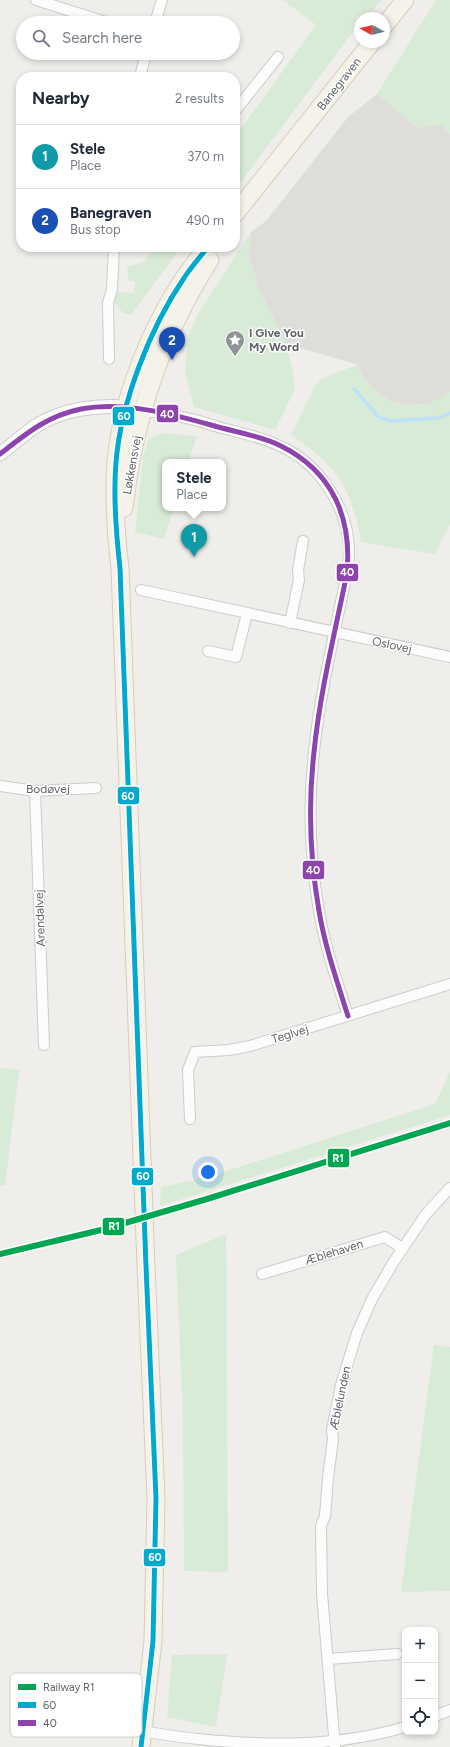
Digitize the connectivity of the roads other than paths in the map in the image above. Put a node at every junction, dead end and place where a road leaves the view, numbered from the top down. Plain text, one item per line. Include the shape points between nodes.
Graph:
1 (36, 0) edge
2 (162, 0) edge
3 (405, 0) edge
4 (86, 16) edge
5 (157, 16) edge
6 (390, 19) edge
7 (367, 48) edge
8 (278, 57) dead end
9 (144, 60) edge
10 (141, 72) edge
11 (240, 105) edge
12 (247, 201) junction
13 (240, 209) edge
14 (240, 212) edge
15 (114, 252) edge
16 (204, 252) edge
17 (215, 252) edge
18 (109, 359) dead end
19 (125, 407) junction
20 (142, 411) junction
21 (0, 454) edge
22 (303, 541) dead end
23 (120, 568) junction
24 (141, 590) dead end
25 (247, 614) junction
26 (290, 623) junction
27 (335, 633) junction
28 (208, 650) dead end
29 (450, 657) edge
30 (0, 786) edge
31 (96, 788) dead end
32 (35, 791) junction
33 (450, 984) edge
34 (348, 1016) junction
35 (44, 1045) dead end
36 (190, 1119) dead end
37 (450, 1188) edge
38 (402, 1248) junction
39 (262, 1274) dead end
40 (397, 1654) dead end
41 (328, 1659) junction
42 (450, 1710) edge
43 (438, 1715) edge
44 (402, 1728) edge
45 (143, 1739) edge
46 (334, 1744) edge

1 - 4 street
2 - 5 street
3 - 6 main road
7 - 12 main road, Banegraven
8 - 11 street
9 - 10 street
12 - 13 main road, Banegraven
12 - 14 main road, Banegraven
15 - 18 street via 112,289 108,303
16 - 19 main road via 167,306 136,374
17 - 20 main road via 186,300 166,342
19 - 20 street
19 - 21 street via 100,406 50,418
19 - 23 main road, Løkkensvej via 116,461 115,488
20 - 23 main road, Løkkensvej via 127,489
20 - 27 street via 189,419 251,435 300,457 316,472 330,489 347,530 347,573
22 - 26 street via 298,570 299,580
23 - 45 main road, Løkkensvej via 156,1498 153,1640
24 - 25 street, Oslovej
25 - 26 street, Oslovej
25 - 28 street via 236,657
26 - 27 street, Oslovej
27 - 29 street, Oslovej
27 - 34 street via 314,751 311,832 319,912
30 - 32 street, Bodøvej
31 - 32 street, Bodøvej
32 - 35 street, Arendalvej
33 - 34 street, Teglvej
34 - 36 street, Teglvej via 250,1046 195,1052 188,1070
37 - 38 street, Æblelunden via 426,1214
38 - 39 street, Æblehaven via 385,1237
38 - 41 street, Æblelunden via 372,1299 357,1333 341,1385 332,1430 326,1516 322,1526 322,1594
40 - 41 street
41 - 46 street, Æblelunden
42 - 43 street
44 - 46 street
45 - 46 street

